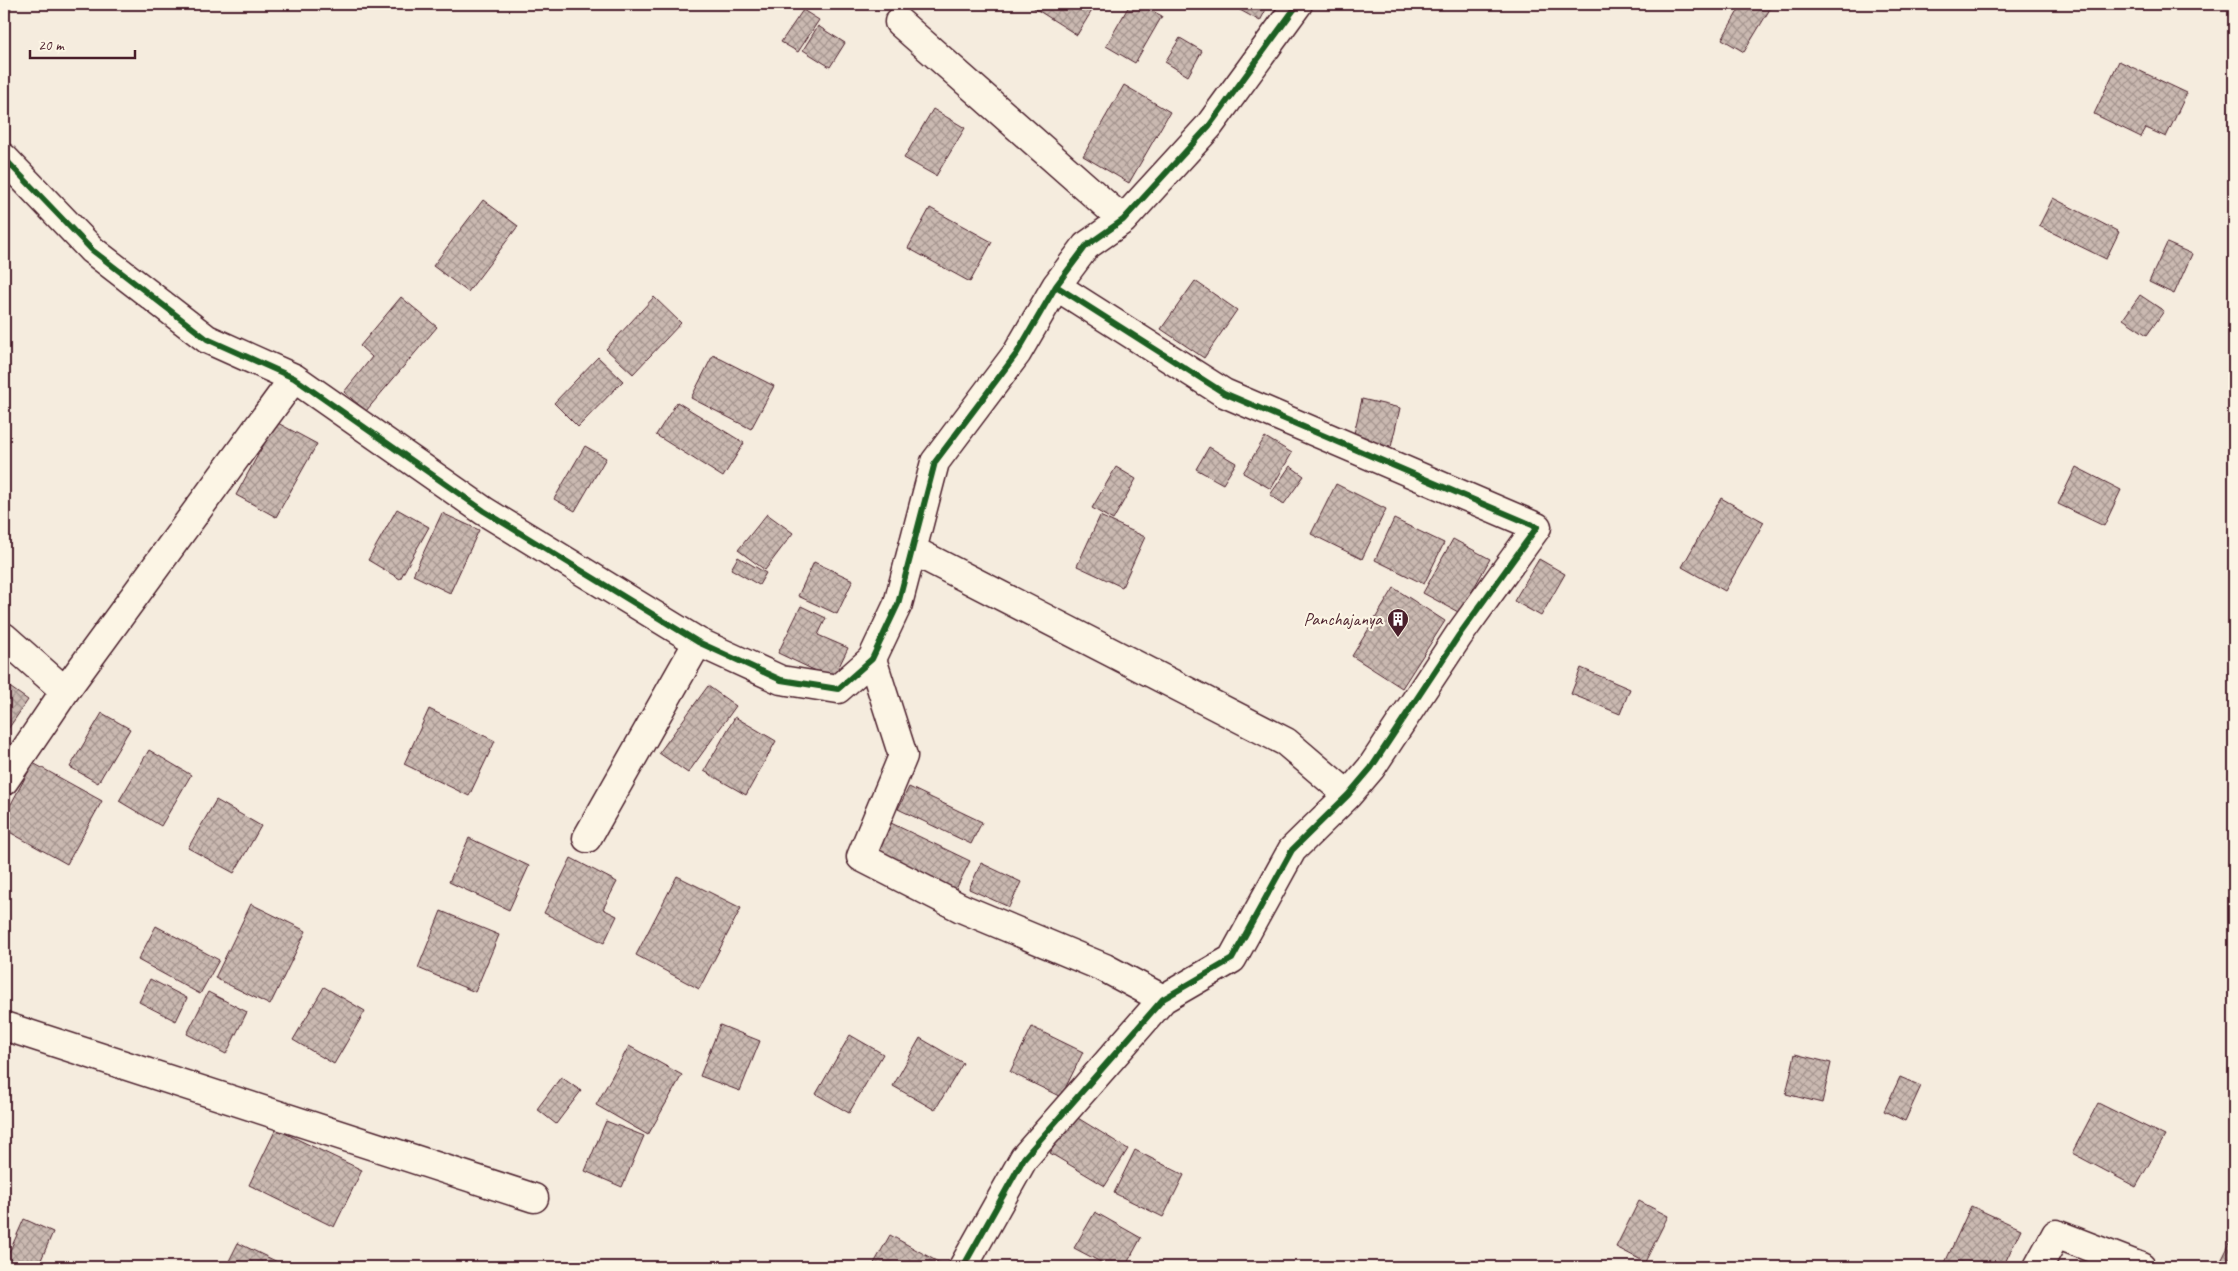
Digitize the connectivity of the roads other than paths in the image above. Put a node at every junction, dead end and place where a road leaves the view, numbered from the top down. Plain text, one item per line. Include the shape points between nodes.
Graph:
1 (1298, 4) edge
2 (899, 22) dead end
3 (4, 158) edge
4 (1123, 220) junction
5 (1056, 286) junction
6 (294, 378) junction
7 (912, 550) junction
8 (4, 638) edge
9 (698, 642) junction
10 (872, 659) junction
11 (64, 691) junction
12 (4, 781) edge
13 (1348, 795) junction
14 (586, 838) dead end
15 (1162, 999) junction
16 (4, 1026) edge
17 (534, 1198) dead end
18 (963, 1267) edge
19 (2038, 1267) edge
20 (2142, 1267) edge

1 - 4 street via 1209,126
2 - 4 street
3 - 6 street via 92,250 207,339
4 - 5 street via 1086,246
5 - 7 street via 1017,353 935,462
5 - 13 street via 1224,393 1538,527 1459,635 1371,768
6 - 9 street via 484,511
6 - 11 street
7 - 10 street via 898,604
7 - 13 street via 1286,742
8 - 11 street
9 - 10 street via 781,680 838,689
9 - 14 street
10 - 15 street via 903,756 861,858 961,908 1105,968
11 - 12 street
13 - 15 street via 1292,850 1232,959
15 - 18 street via 1024,1158
16 - 17 street
19 - 20 street via 2056,1234

